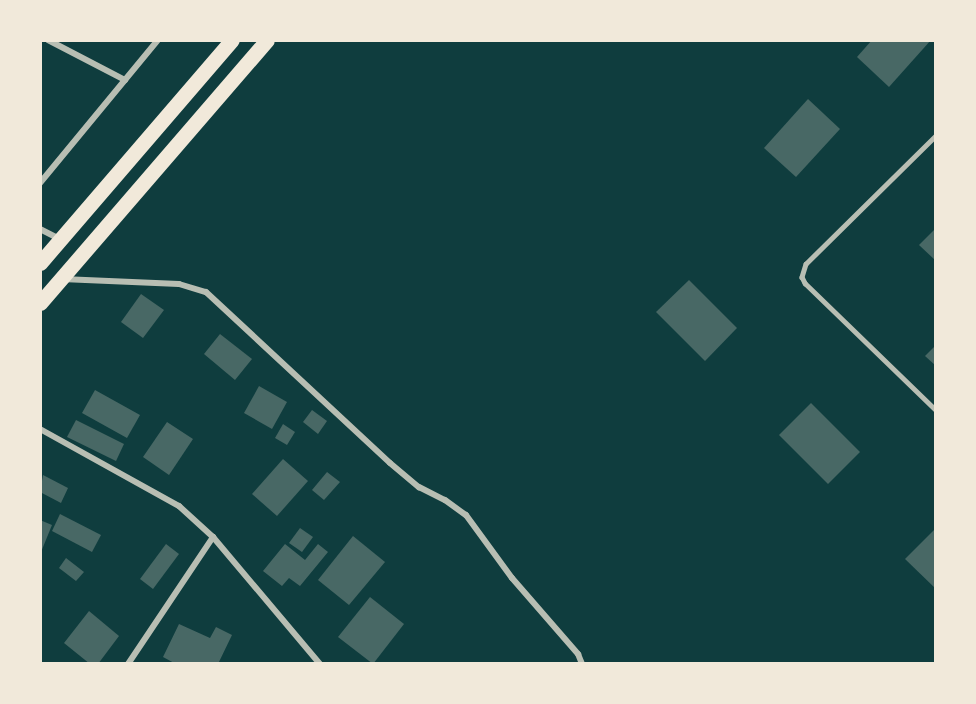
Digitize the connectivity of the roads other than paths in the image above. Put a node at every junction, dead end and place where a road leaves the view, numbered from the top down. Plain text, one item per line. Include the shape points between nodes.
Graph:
1 (48, 40) edge
2 (158, 40) edge
3 (232, 40) edge
4 (267, 40) edge
5 (125, 80) junction
6 (936, 136) edge
7 (40, 183) edge
8 (40, 230) edge
9 (61, 239) junction
10 (40, 263) edge
11 (61, 279) junction
12 (40, 303) edge
13 (936, 410) edge
14 (40, 429) edge
15 (213, 537) junction
16 (128, 663) edge
17 (320, 663) edge
18 (582, 663) edge

1 - 5 street
2 - 5 street
3 - 9 main road
4 - 11 main road
5 - 7 street
6 - 13 lane via 806,264 802,277
8 - 9 street
9 - 10 main road
11 - 12 main road
11 - 18 street via 179,284 206,292 390,463 419,487 466,515
14 - 15 street via 179,506
15 - 16 street
15 - 17 street

